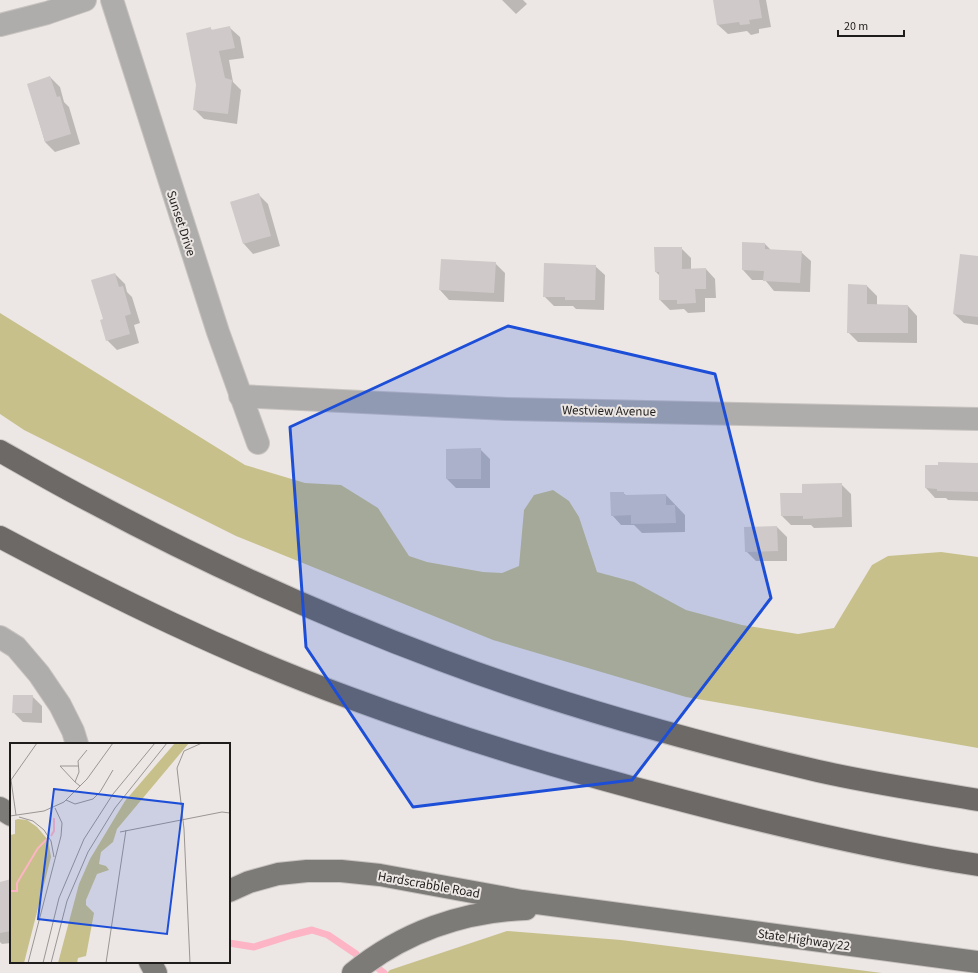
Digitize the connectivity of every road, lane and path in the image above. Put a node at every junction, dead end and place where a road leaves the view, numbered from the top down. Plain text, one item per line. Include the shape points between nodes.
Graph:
1 (85, 0) edge
2 (112, 0) edge
3 (0, 25) edge
4 (240, 396) junction
5 (978, 419) edge
6 (258, 443) dead end
7 (0, 451) edge
8 (0, 537) edge
9 (0, 637) edge
10 (77, 743) edge
11 (978, 800) edge
12 (0, 808) edge
13 (10, 814) edge
14 (978, 865) edge
15 (230, 891) edge
16 (631, 915) junction
17 (978, 962) edge
18 (151, 963) edge
19 (156, 973) edge
20 (353, 973) edge

1 - 3 street
2 - 4 street, Sunset Drive
4 - 5 street, Westview Avenue via 507,409
4 - 6 street, Sunset Drive
7 - 11 highway via 90,502 225,569 442,660 591,710 738,751 821,771
8 - 14 highway via 198,636 347,697 422,724 574,772 730,813 808,832
9 - 10 street via 16,647 39,674 60,705 74,731
12 - 13 main road
15 - 16 main road, Hardscrabble Road via 278,874 341,871
16 - 17 main road, State Highway 22
16 - 20 main road via 543,909 511,910 451,920 392,946
18 - 19 main road

